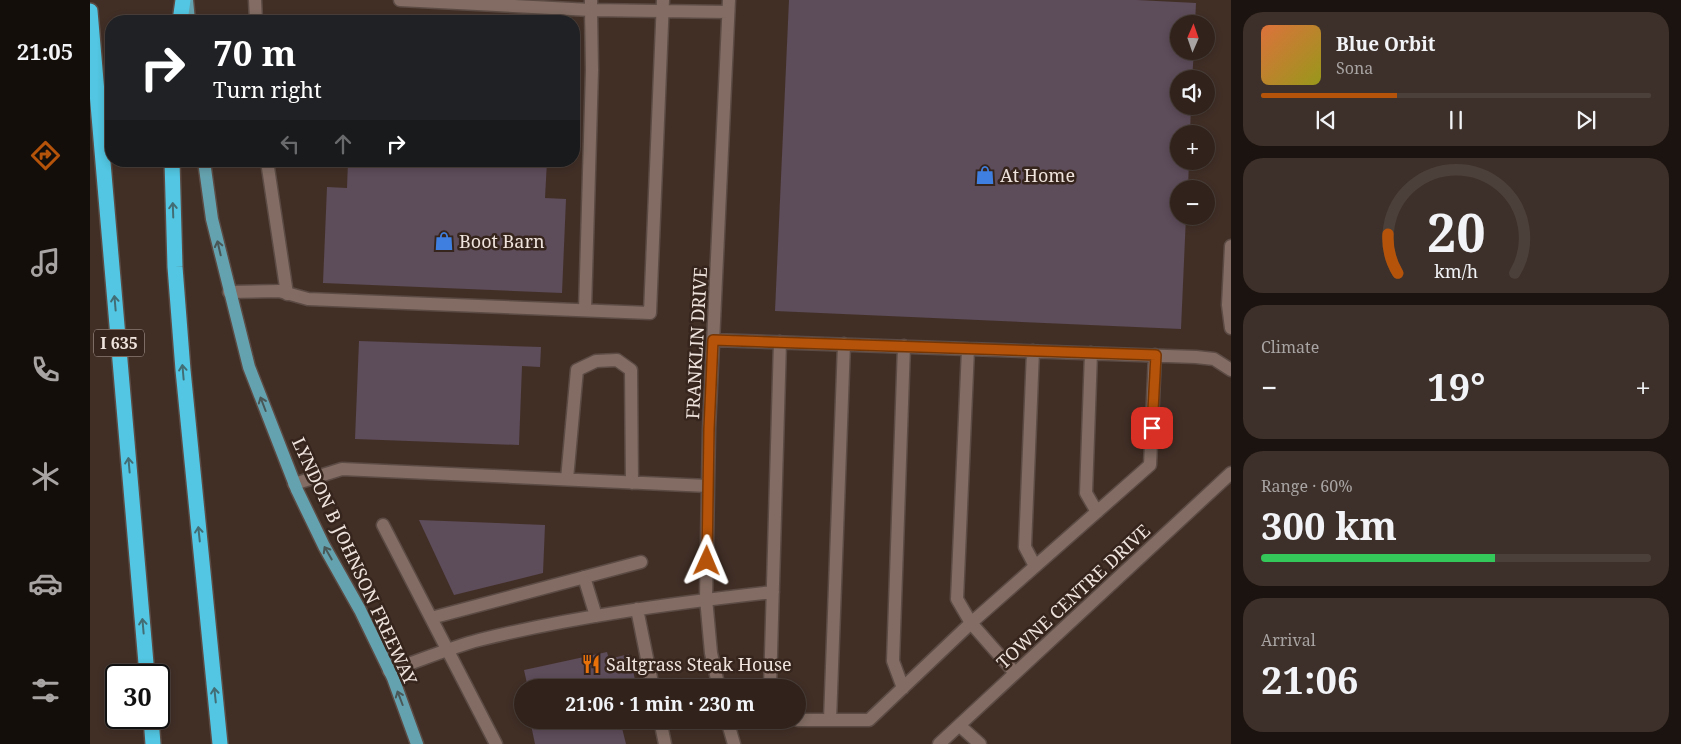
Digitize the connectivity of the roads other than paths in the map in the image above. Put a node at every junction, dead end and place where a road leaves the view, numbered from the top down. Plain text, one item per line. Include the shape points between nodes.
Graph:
1 (183, 0) edge
2 (187, 0) edge
3 (255, 0) edge
4 (400, 0) edge
5 (591, 5) edge
6 (663, 6) edge
7 (728, 6) edge
8 (90, 11) edge
9 (181, 15) edge
10 (188, 15) edge
11 (256, 15) edge
12 (172, 167) edge
13 (205, 167) edge
14 (268, 167) edge
15 (1231, 246) edge
16 (229, 292) junction
17 (287, 294) junction
18 (585, 310) junction
19 (1231, 328) edge
20 (713, 340) junction
21 (780, 342) junction
22 (844, 344) junction
23 (904, 346) junction
24 (968, 349) junction
25 (1033, 351) junction
26 (1090, 353) junction
27 (1156, 355) junction
28 (1231, 370) edge
29 (1231, 473) edge
30 (567, 480) junction
31 (632, 483) junction
32 (294, 484) junction
33 (708, 486) junction
34 (1097, 512) junction
35 (383, 526) dead end
36 (641, 562) dead end
37 (1035, 566) junction
38 (584, 577) junction
39 (773, 592) junction
40 (706, 598) junction
41 (637, 609) junction
42 (596, 616) junction
43 (431, 618) junction
44 (970, 623) junction
45 (449, 650) junction
46 (146, 664) edge
47 (389, 671) junction
48 (1015, 673) junction
49 (651, 679) edge
50 (717, 679) edge
51 (770, 679) edge
52 (903, 688) junction
53 (806, 720) edge
54 (830, 720) junction
55 (960, 726) junction
56 (152, 729) edge
57 (662, 729) edge
58 (730, 729) edge
59 (153, 744) edge
60 (220, 744) edge
61 (417, 744) edge
62 (496, 744) edge
63 (665, 744) edge
64 (734, 744) edge
65 (939, 744) edge
66 (980, 744) edge

1 - 9 highway
2 - 10 main road
3 - 11 street
4 - 5 street
5 - 6 street
5 - 18 street
6 - 7 street
6 - 18 street via 650,313
7 - 20 street, FRANKLIN DRIVE
46 -> 8 highway, I 635
60 -> 12 highway via 183,370 175,267
16 -> 13 main road, LYNDON B JOHNSON FREEWAY via 212,218
14 - 17 street
15 - 19 street via 1228,305
16 - 17 street
32 -> 16 main road, LYNDON B JOHNSON FREEWAY via 249,368
17 - 18 street via 308,298
20 - 21 street
20 - 33 street, FRANKLIN DRIVE
21 - 22 street
21 - 39 street
22 - 23 street
22 - 54 street
23 - 24 street
23 - 52 street via 893,661
24 - 25 street
24 - 44 street via 957,599
25 - 26 street
25 - 37 street via 1025,547
26 - 27 street
26 - 34 street via 1086,493
27 - 28 street via 1214,359
27 - 34 street via 1150,464
29 - 48 street, TOWNE CENTRE DRIVE
30 - 31 street
30 - 31 street via 577,370 596,361 618,360 631,370
30 - 32 street via 342,469
31 - 33 street
47 -> 32 main road, LYNDON B JOHNSON FREEWAY
33 - 40 street, FRANKLIN DRIVE
34 - 37 street
35 - 43 street
36 - 38 street
37 - 44 street
38 - 42 street
38 - 43 street
39 - 40 street
39 - 51 street
40 - 41 street
40 - 50 street, FRANKLIN DRIVE
41 - 42 street
41 - 49 street
42 - 45 street via 478,640
43 - 45 street
44 - 48 street
44 - 52 street
45 - 47 street
45 - 62 street
61 -> 47 main road, LYNDON B JOHNSON FREEWAY
48 - 55 street, TOWNE CENTRE DRIVE
52 - 54 street via 869,720
53 - 54 street
55 - 65 street, TOWNE CENTRE DRIVE
55 - 66 street
56 - 59 highway
57 - 63 street
58 - 64 street

